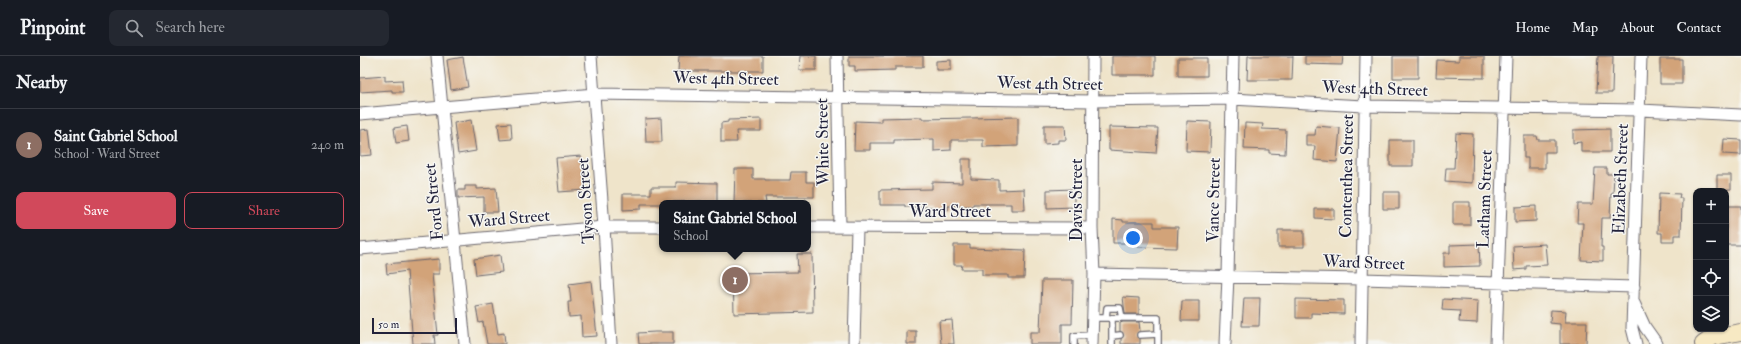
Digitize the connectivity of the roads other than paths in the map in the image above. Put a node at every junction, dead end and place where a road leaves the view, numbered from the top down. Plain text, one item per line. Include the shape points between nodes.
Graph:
1 (437, 56) edge
2 (591, 56) edge
3 (837, 56) edge
4 (1093, 56) edge
5 (1233, 56) edge
6 (1366, 56) edge
7 (1506, 56) edge
8 (1641, 56) edge
9 (595, 94) junction
10 (838, 97) junction
11 (1232, 100) junction
12 (1092, 101) junction
13 (441, 106) junction
14 (1364, 106) junction
15 (1504, 108) junction
16 (1640, 110) junction
17 (360, 114) edge
18 (1741, 115) edge
19 (604, 227) junction
20 (659, 227) edge
21 (811, 227) edge
22 (840, 227) junction
23 (857, 228) junction
24 (1092, 228) junction
25 (454, 240) junction
26 (360, 249) edge
27 (1094, 274) junction
28 (1228, 276) junction
29 (1362, 279) junction
30 (1497, 284) junction
31 (1634, 287) junction
32 (1633, 302) junction
33 (1092, 318) junction
34 (1109, 318) junction
35 (1122, 318) junction
36 (1740, 332) edge
37 (1158, 334) junction
38 (1140, 335) dead end
39 (1112, 336) junction
40 (1120, 336) dead end
41 (1092, 340) edge
42 (466, 344) edge
43 (611, 344) edge
44 (854, 344) edge
45 (1074, 344) edge
46 (1112, 344) edge
47 (1158, 344) edge
48 (1225, 344) edge
49 (1361, 344) edge
50 (1496, 344) edge
51 (1636, 344) edge
52 (1657, 344) edge
53 (1702, 344) edge
54 (1724, 344) edge

1 - 13 street, Ford Street
2 - 9 street, Tyson Street
3 - 10 street, White Street
4 - 12 street, Davis Street
5 - 11 street, Vance Street
6 - 14 street, Contenthea Street
7 - 15 street, Latham Street
8 - 16 street, Elizabeth Street
9 - 10 street, West 4th Street
9 - 13 street, West 4th Street
9 - 19 street, Tyson Street
10 - 12 street, West 4th Street
10 - 22 street, White Street
11 - 12 street, West 4th Street
11 - 14 street, West 4th Street
11 - 28 street, Vance Street
12 - 24 street, Davis Street
13 - 17 street, West 4th Street
13 - 25 street, Ford Street
14 - 15 street, West 4th Street
14 - 29 street, Contenthea Street
15 - 16 street, West 4th Street
15 - 30 street, Latham Street
16 - 18 street, West 4th Street
16 - 31 street, Elizabeth Street
19 - 20 street, Ward Street
19 - 25 street, Ward Street
19 - 43 street, Tyson Street
21 - 22 street, Ward Street
22 - 23 street, Ward Street
23 - 24 street, Ward Street
23 - 44 street
24 - 27 street, Davis Street
25 - 26 street, Ward Street
25 - 42 street, Ford Street
27 - 28 street, Ward Street
27 - 33 street, Davis Street
28 - 29 street, Ward Street
28 - 48 street, Vance Street
29 - 30 street, Ward Street
29 - 49 street, Contenthea Street
30 - 31 street, Ward Street
30 - 50 street, Latham Street
31 - 32 street, Elizabeth Street
32 - 51 street, Elizabeth Street via 1632,328
32 - 52 street, Elizabeth Street
33 - 34 lane
33 - 41 street, Davis Street
34 - 35 lane
34 - 35 lane via 1107,308 1120,308
34 - 39 lane
35 - 37 lane via 1158,318
36 - 53 main road via 1713,337
36 - 54 main road
37 - 38 lane
37 - 47 lane
39 - 40 lane
39 - 46 lane
41 - 45 lane via 1074,336

